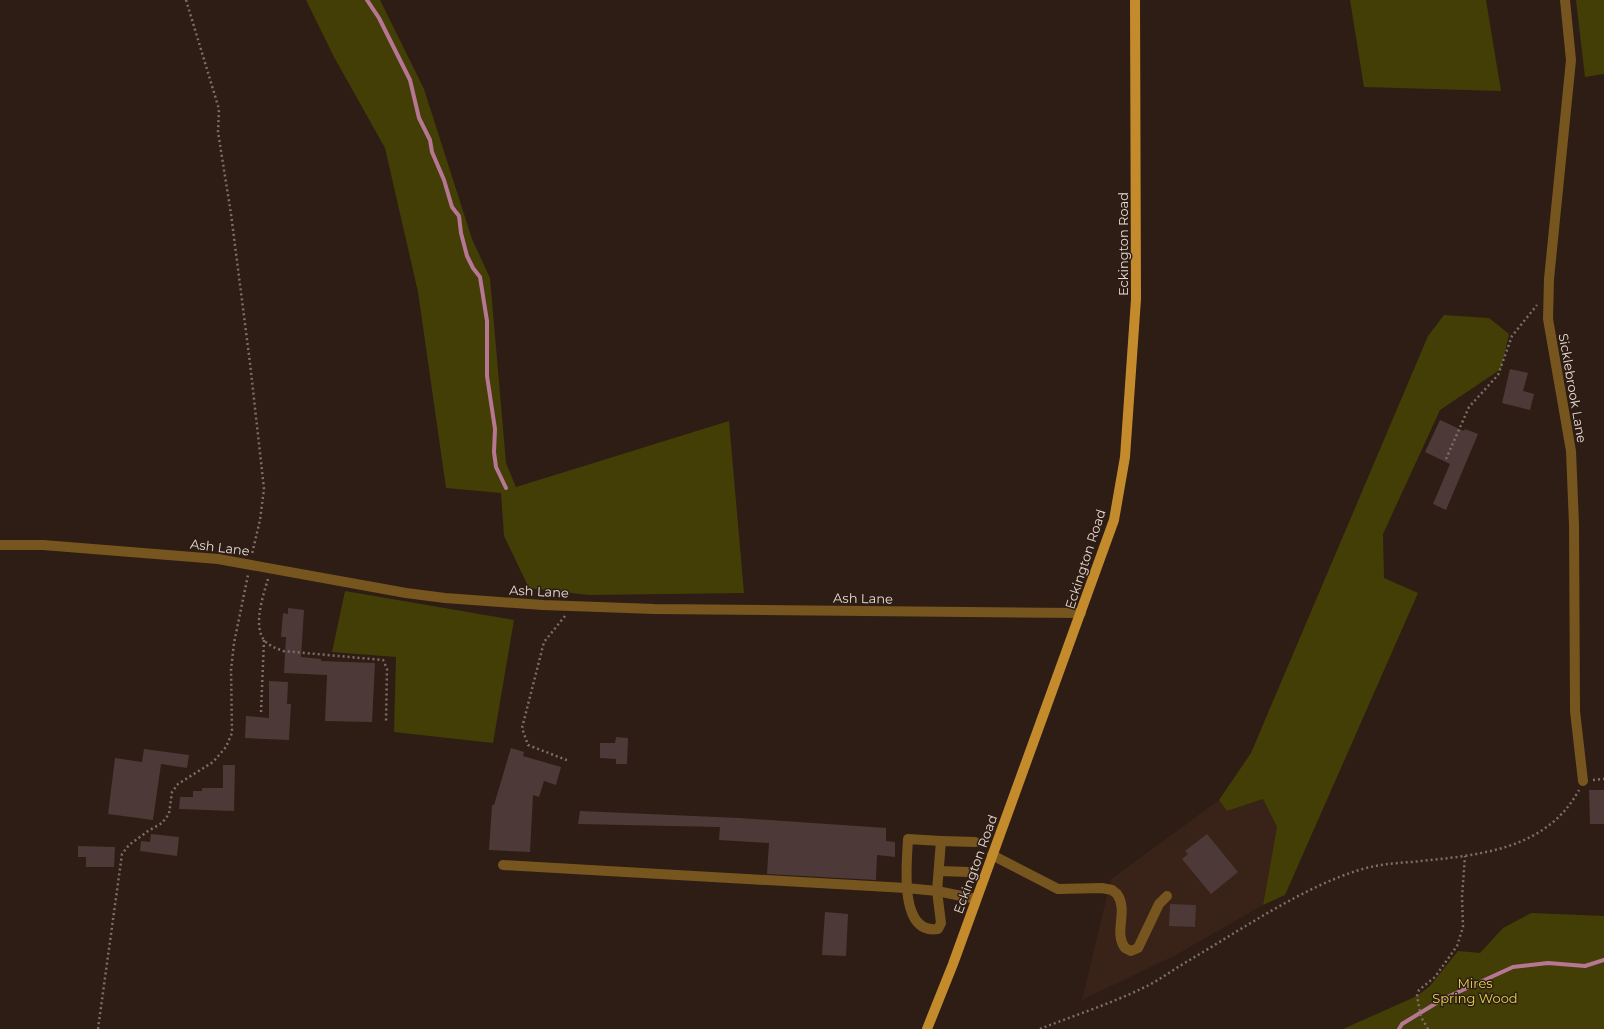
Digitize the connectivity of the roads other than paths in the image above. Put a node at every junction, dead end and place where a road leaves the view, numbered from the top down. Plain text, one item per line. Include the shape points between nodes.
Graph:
1 (1135, 0) edge
2 (1564, 0) edge
3 (0, 545) edge
4 (1082, 613) junction
5 (1583, 781) road end
6 (941, 841) junction
7 (975, 842) dead end
8 (992, 855) junction
9 (503, 865) dead end
10 (939, 871) junction
11 (969, 872) dead end
12 (906, 888) junction
13 (937, 891) junction
14 (1167, 896) dead end
15 (976, 899) junction
16 (927, 1029) edge

1 - 4 main road, Eckington Road via 1136,299 1126,450 1114,520
2 - 5 street, Sicklebrook Lane via 1571,60 1548,290 1548,319 1572,466 1575,712
3 - 4 street, Ash Lane via 43,544 218,559 406,593 572,607
4 - 8 main road, Eckington Road
6 - 7 street
6 - 10 street
6 - 12 street via 908,839
8 - 14 street via 1058,889 1102,888 1117,894 1123,911 1120,936 1125,948 1131,951 1138,948 1159,904
8 - 15 main road, Eckington Road
9 - 12 street
10 - 11 street
10 - 13 street
12 - 13 street
12 - 13 street via 913,914 918,922 924,928 933,930 938,929 941,923
13 - 15 street
15 - 16 main road, Eckington Road

